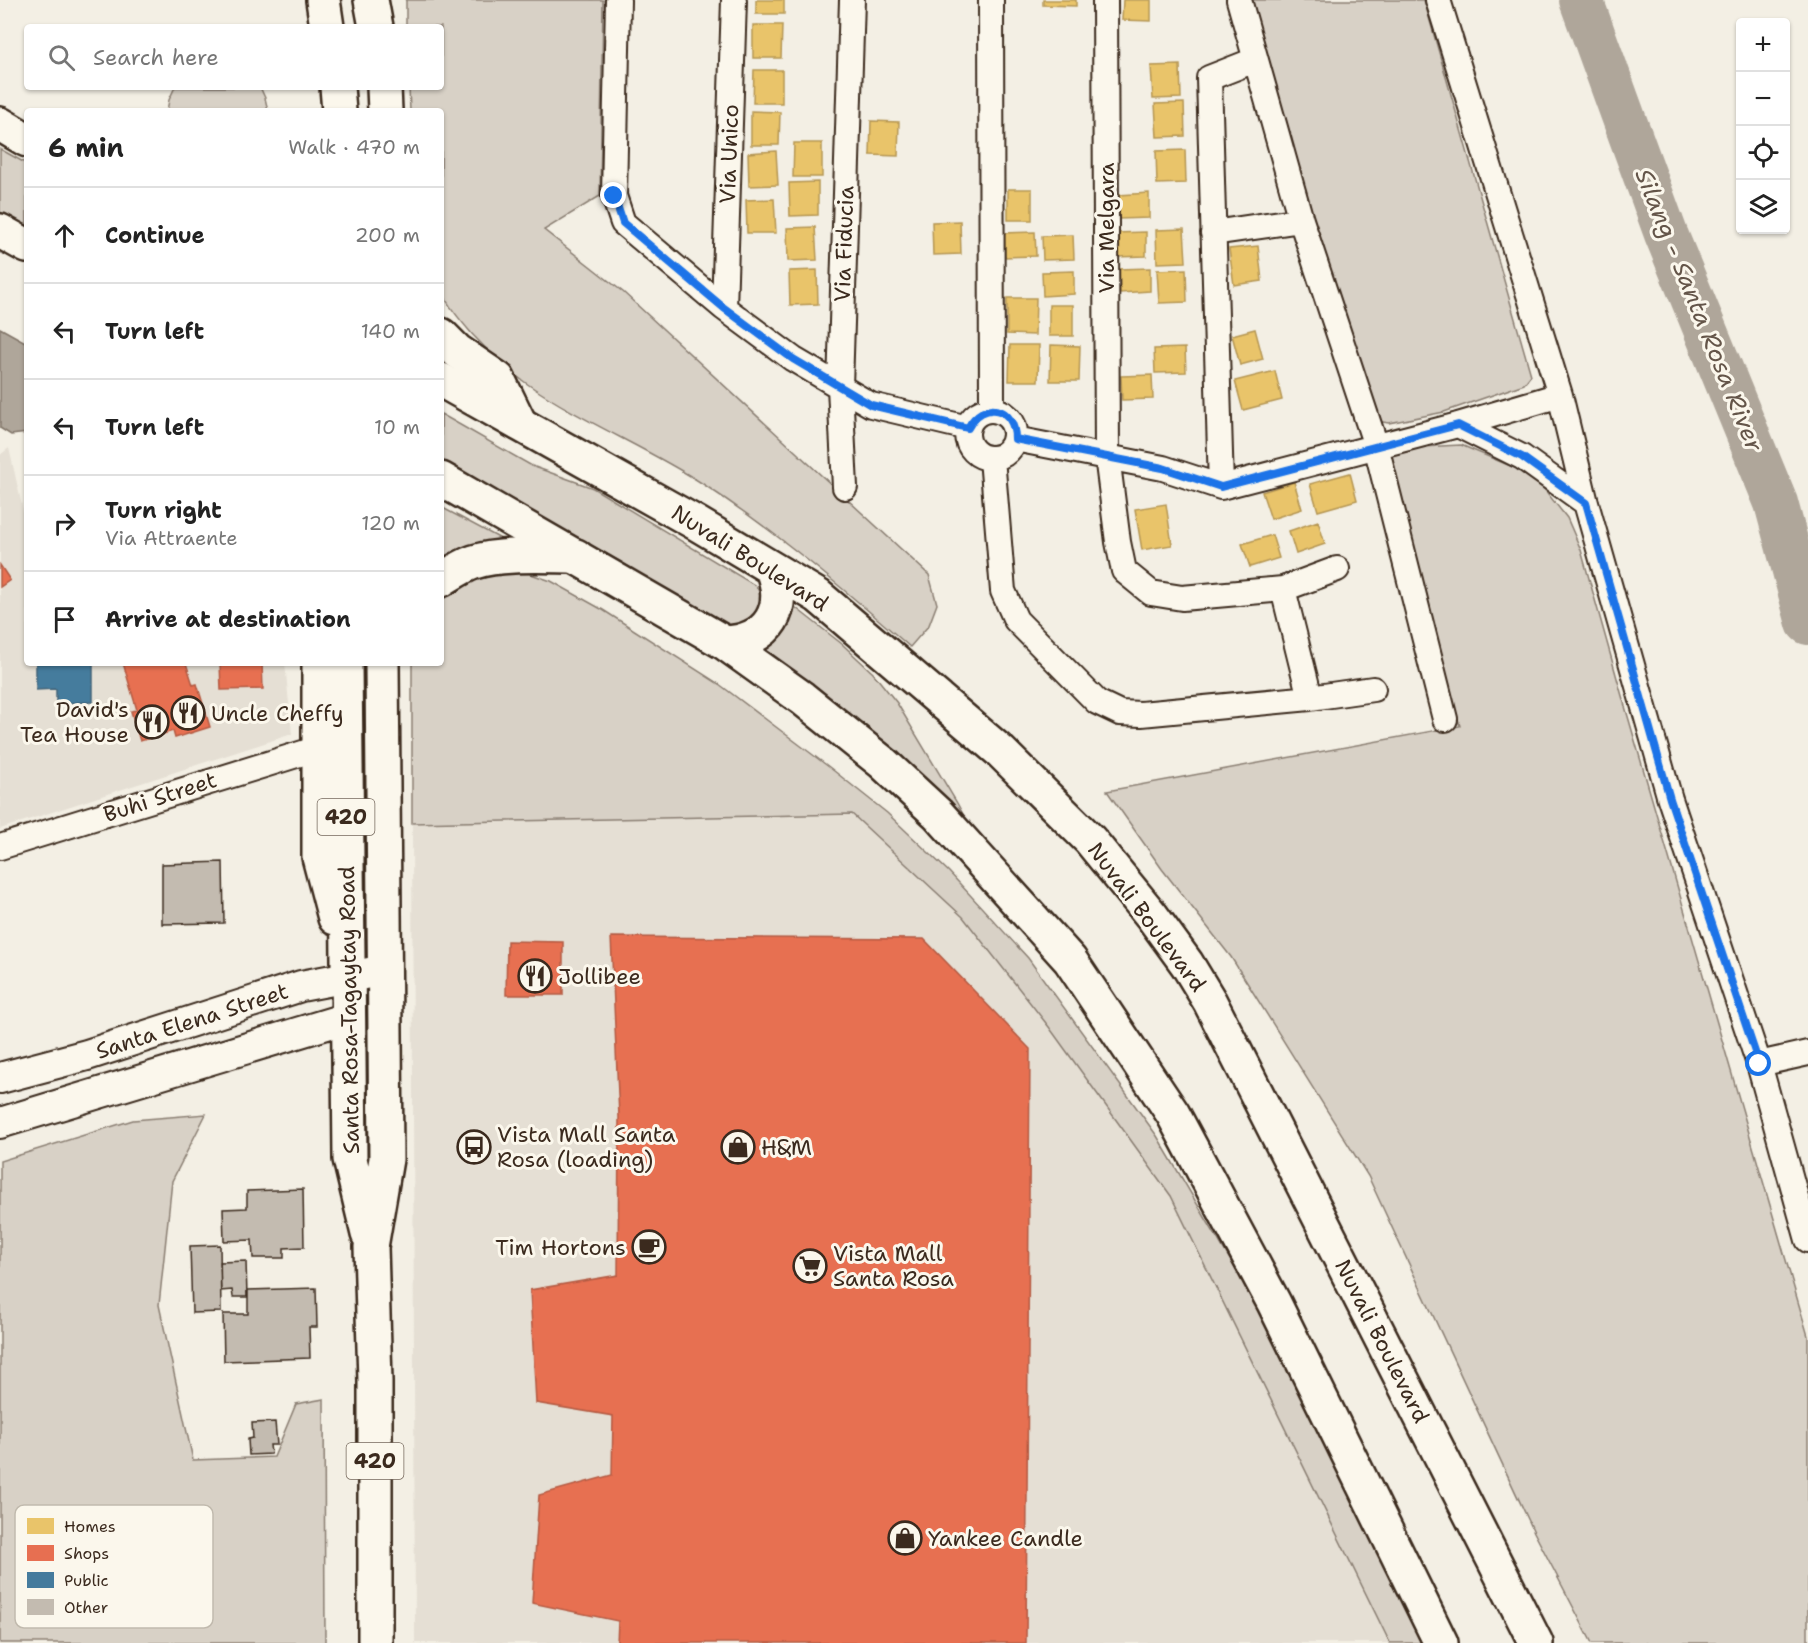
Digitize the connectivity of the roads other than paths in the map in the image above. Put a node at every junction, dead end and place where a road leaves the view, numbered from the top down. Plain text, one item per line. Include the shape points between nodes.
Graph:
1 (323, 0) edge
2 (371, 0) edge
3 (618, 0) edge
4 (734, 0) edge
5 (852, 0) edge
6 (991, 0) edge
7 (1105, 0) edge
8 (1239, 0) edge
9 (1438, 0) edge
10 (327, 24) edge
11 (375, 24) edge
12 (1255, 60) junction
13 (384, 90) edge
14 (385, 108) edge
15 (0, 124) edge
16 (24, 138) edge
17 (1301, 220) junction
18 (0, 231) edge
19 (1213, 233) junction
20 (24, 244) edge
21 (724, 308) junction
22 (444, 338) edge
23 (444, 382) edge
24 (840, 387) junction
25 (1560, 395) junction
26 (992, 409) junction
27 (520, 424) junction
28 (1458, 425) junction
29 (968, 428) junction
30 (1015, 439) junction
31 (1376, 446) junction
32 (1107, 456) junction
33 (992, 458) junction
34 (444, 481) edge
35 (845, 487) dead end
36 (1221, 487) junction
37 (1586, 503) junction
38 (576, 556) junction
39 (772, 569) junction
40 (1337, 569) dead end
41 (444, 578) edge
42 (1283, 589) junction
43 (725, 643) junction
44 (326, 666) edge
45 (326, 666) edge
46 (382, 666) edge
47 (396, 666) edge
48 (1373, 689) dead end
49 (1310, 698) junction
50 (1445, 719) dead end
51 (319, 748) junction
52 (382, 750) junction
53 (0, 847) edge
54 (385, 970) junction
55 (349, 975) junction
56 (350, 1017) junction
57 (1808, 1053) edge
58 (1759, 1064) junction
59 (0, 1078) edge
60 (0, 1123) edge
61 (1803, 1202) edge
62 (1808, 1240) edge
63 (371, 1247) junction
64 (375, 1643) edge
65 (1441, 1643) edge
66 (1536, 1643) edge

1 - 10 main road
2 - 11 main road
3 - 21 street via 614,196 623,223
4 - 21 street, Via Unico
5 - 24 street, Via Fiducia
6 - 26 street
7 - 32 street, Via Melgara
8 - 12 street
9 - 25 street
12 - 17 street
12 - 19 street via 1209,78
13 - 14 main road
15 - 16 main road
17 - 19 street
17 - 31 street
18 - 20 main road
19 - 36 street
21 - 24 street via 793,359
22 - 27 main road via 498,379
23 - 27 main road, Nuvali Boulevard
24 - 29 street via 871,405
24 - 35 street, Via Fiducia
25 - 28 street
25 - 37 street
26 - 29 street via 973,418
26 - 30 street via 1011,419
27 - 39 main road, Nuvali Boulevard
28 - 31 street
28 - 37 street via 1522,457
29 - 33 street via 970,445 984,457
30 - 32 street
30 - 33 street via 1007,452
31 - 36 street
31 - 50 street
32 - 36 street via 1163,468
32 - 42 street, Via Melgara via 1124,571 1151,593 1182,598
33 - 49 street via 1003,591 1017,620 1097,702 1120,713 1141,714
34 - 38 main road
37 - 58 street via 1670,799
38 - 41 main road via 494,558 474,562
38 - 43 main road
39 - 43 main road via 779,589 771,620 746,640
39 - 66 main road, Nuvali Boulevard via 818,597 1017,767 1109,862 1187,964 1237,1051
40 - 42 street, Via Melgara
42 - 49 street
43 - 65 main road via 884,763 938,814 1070,960 1184,1134 1274,1303
44 - 51 main road
45 - 55 main road, Santa Rosa-Tagaytay Road / 420
46 - 52 main road, Santa Rosa-Tagaytay Road / 420
47 - 52 main road
48 - 49 street
51 - 53 street, Buhi Street
51 - 55 main road via 319,857
52 - 54 main road, Santa Rosa-Tagaytay Road / 420
54 - 55 street, Santa Elena Street
54 - 63 main road, Santa Rosa-Tagaytay Road / 420 via 386,1160
55 - 56 main road, Santa Rosa-Tagaytay Road / 420
55 - 59 street, Santa Elena Street via 301,986 87,1055
56 - 60 street, Santa Elena Street
56 - 63 main road, Santa Rosa-Tagaytay Road / 420 via 350,1159
57 - 58 street
58 - 61 street
61 - 62 street
63 - 64 main road, Santa Rosa-Tagaytay Road / 420

